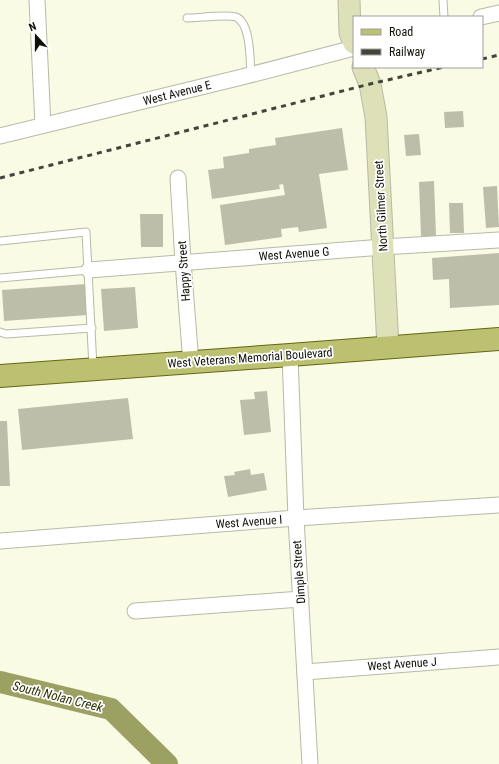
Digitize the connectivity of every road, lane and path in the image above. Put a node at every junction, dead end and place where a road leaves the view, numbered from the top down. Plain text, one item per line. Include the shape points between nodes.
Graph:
1 (37, 0) edge
2 (349, 0) edge
3 (443, 0) edge
4 (499, 13) edge
5 (444, 16) edge
6 (483, 17) edge
7 (187, 18) dead end
8 (353, 40) edge
9 (353, 48) edge
10 (363, 68) edge
11 (251, 75) junction
12 (43, 125) junction
13 (0, 136) edge
14 (178, 178) dead end
15 (499, 240) edge
16 (0, 241) edge
17 (383, 248) junction
18 (183, 262) junction
19 (89, 270) junction
20 (0, 278) edge
21 (92, 328) junction
22 (0, 332) edge
23 (499, 339) edge
24 (388, 347) junction
25 (290, 356) junction
26 (191, 363) junction
27 (94, 370) junction
28 (0, 376) edge
29 (499, 505) edge
30 (296, 518) junction
31 (0, 541) edge
32 (301, 599) junction
33 (134, 611) dead end
34 (499, 657) edge
35 (305, 672) junction
36 (310, 764) edge

1 - 12 street
2 - 8 street via 350,33
3 - 5 lane
4 - 6 street
7 - 11 lane via 224,16 236,18 244,24 248,36
9 - 11 street, West Avenue E
10 - 17 street, North Gilmer Street via 370,84 376,117
11 - 12 street, West Avenue E
12 - 13 street, West Avenue E
14 - 18 street, Happy Street
15 - 17 street, West Avenue G
16 - 19 lane via 86,232
17 - 18 street, West Avenue G
17 - 24 street, North Gilmer Street
18 - 19 street, West Avenue G
18 - 26 street, Happy Street
19 - 20 lane
19 - 21 lane
21 - 22 lane via 6,334
21 - 27 lane
23 - 24 main road, West Veterans Memorial Boulevard
24 - 25 main road, West Veterans Memorial Boulevard
25 - 26 main road, West Veterans Memorial Boulevard
25 - 30 street, Dimple Street
26 - 27 main road, West Veterans Memorial Boulevard
27 - 28 main road, West Veterans Memorial Boulevard
29 - 30 street, West Avenue I
30 - 31 street, West Avenue I
30 - 32 street, Dimple Street
32 - 33 street
32 - 35 street, Dimple Street
34 - 35 street, West Avenue J
35 - 36 street, Dimple Street

